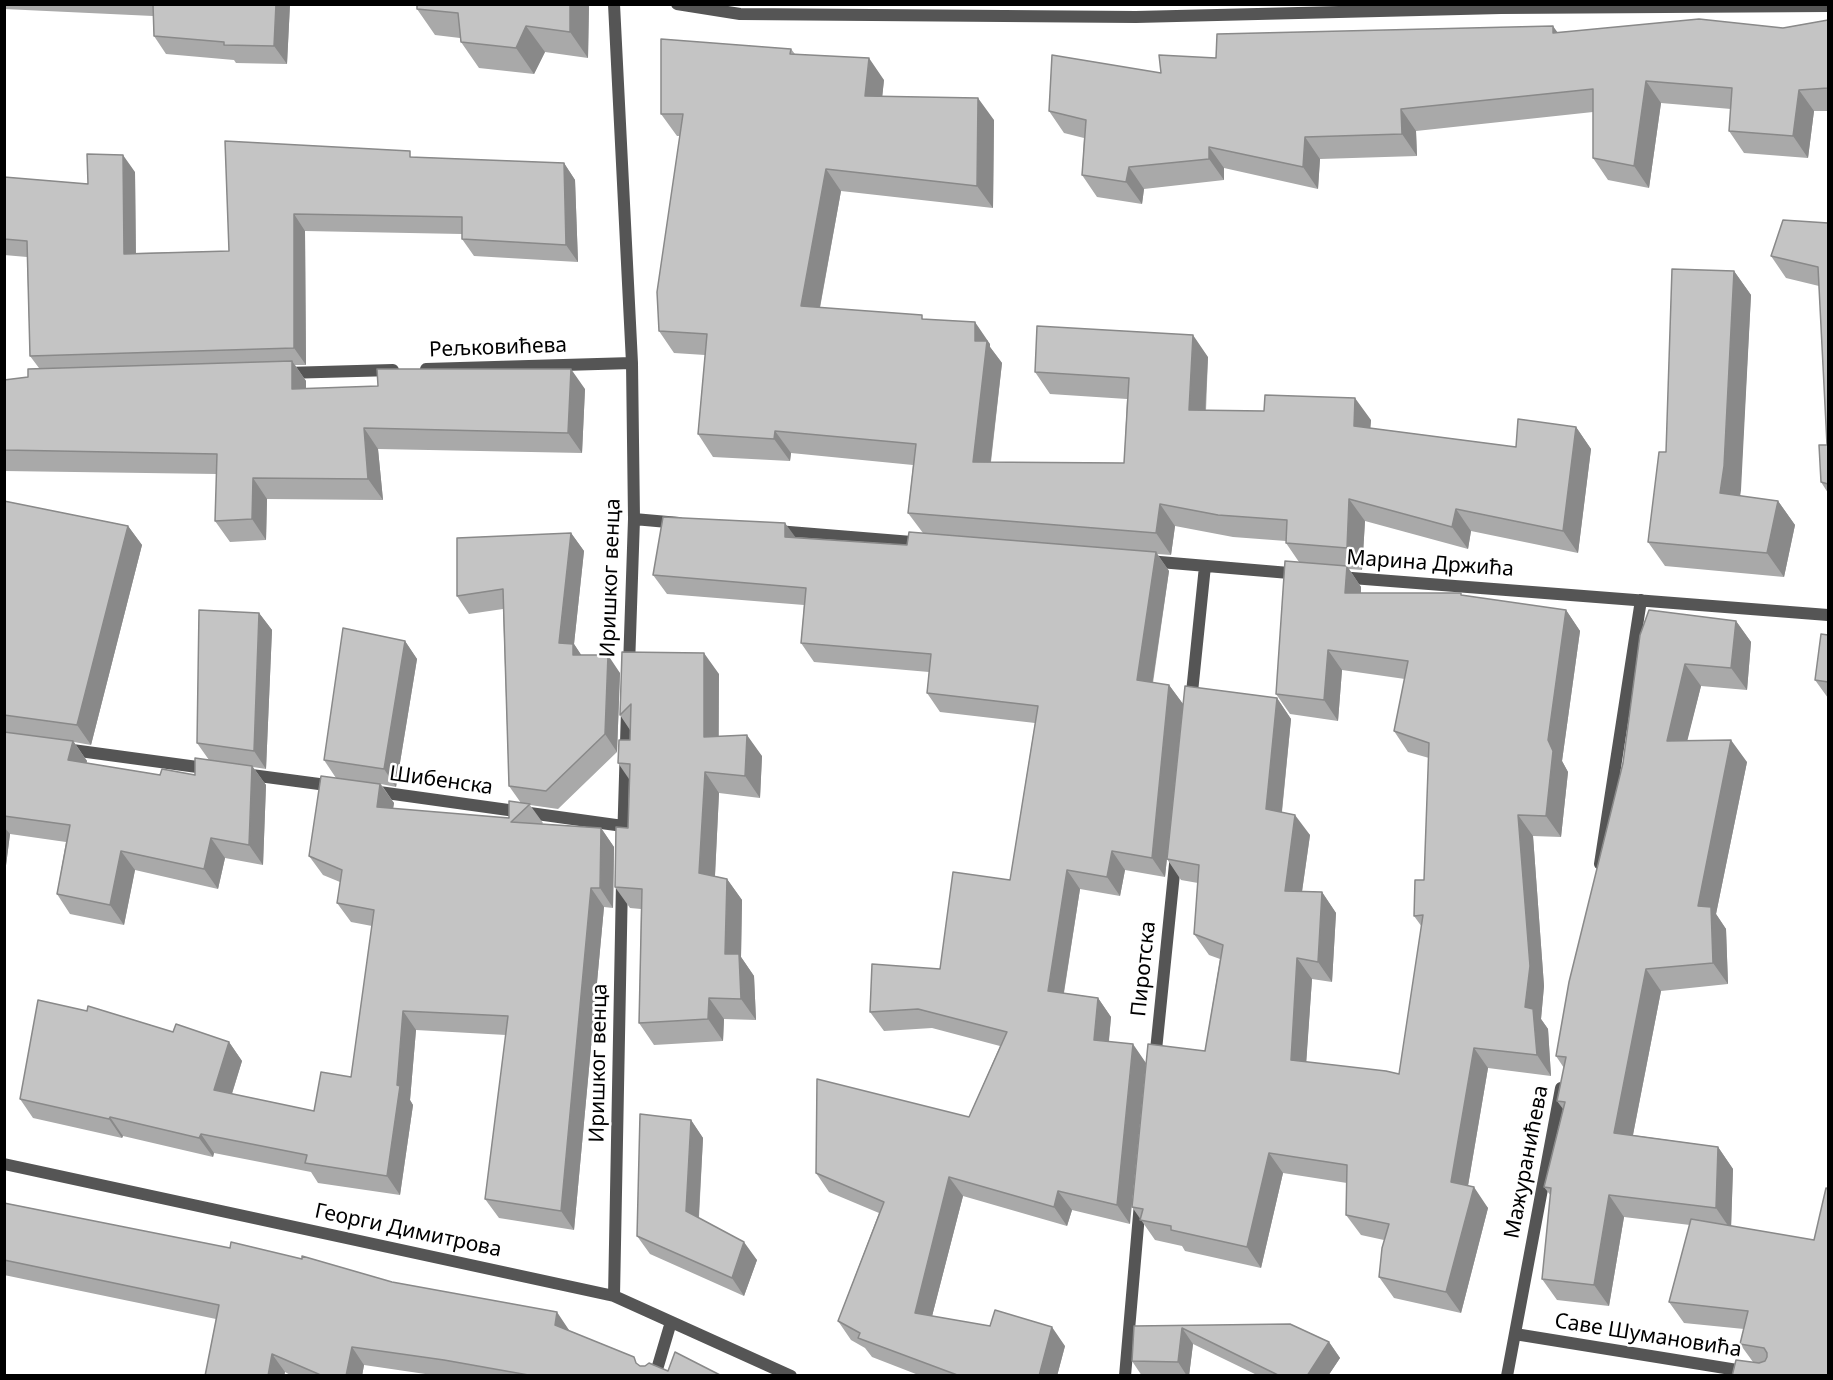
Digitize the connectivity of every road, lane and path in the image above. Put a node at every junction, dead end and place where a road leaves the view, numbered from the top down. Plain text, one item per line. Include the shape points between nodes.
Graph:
1 (614, 4) edge
2 (677, 4) edge
3 (1828, 6) edge
4 (632, 363) junction
5 (277, 374) edge
6 (634, 519) junction
7 (693, 524) edge
8 (765, 530) edge
9 (931, 543) edge
10 (1134, 560) edge
11 (1205, 566) junction
12 (1641, 600) junction
13 (1828, 615) edge
14 (628, 672) edge
15 (627, 696) edge
16 (1189, 720) edge
17 (51, 747) edge
18 (623, 826) junction
19 (1177, 838) edge
20 (622, 850) edge
21 (622, 873) edge
22 (1598, 875) edge
23 (1564, 1070) edge
24 (1153, 1075) edge
25 (4, 1164) edge
26 (1141, 1193) edge
27 (614, 1296) junction
28 (670, 1322) junction
29 (1515, 1334) junction
30 (656, 1376) edge
31 (791, 1376) edge
32 (1125, 1376) edge
33 (1508, 1376) edge
34 (1774, 1376) edge

1 - 4 street, Иришког венца
2 - 3 street via 740,14 1136,17 1501,8
4 - 5 street, Рељковићева
4 - 6 street, Иришког венца
6 - 7 street
6 - 14 street, Иришког венца
8 - 9 street
10 - 11 street, Марина Држића
11 - 12 street, Марина Држића
11 - 16 street
12 - 13 street, Марина Држића
12 - 22 street
15 - 18 street
17 - 18 street, Шибенска
18 - 20 street
19 - 24 street, Пиротска
21 - 27 street, Иришког венца
23 - 29 street, Мажуранићева
25 - 27 street, Георги Димитрова
26 - 32 street
27 - 28 street, Георги Димитрова
28 - 30 street
28 - 31 street, Георги Димитрова
29 - 33 street, Мажуранићева
29 - 34 street, Саве Шумановића

